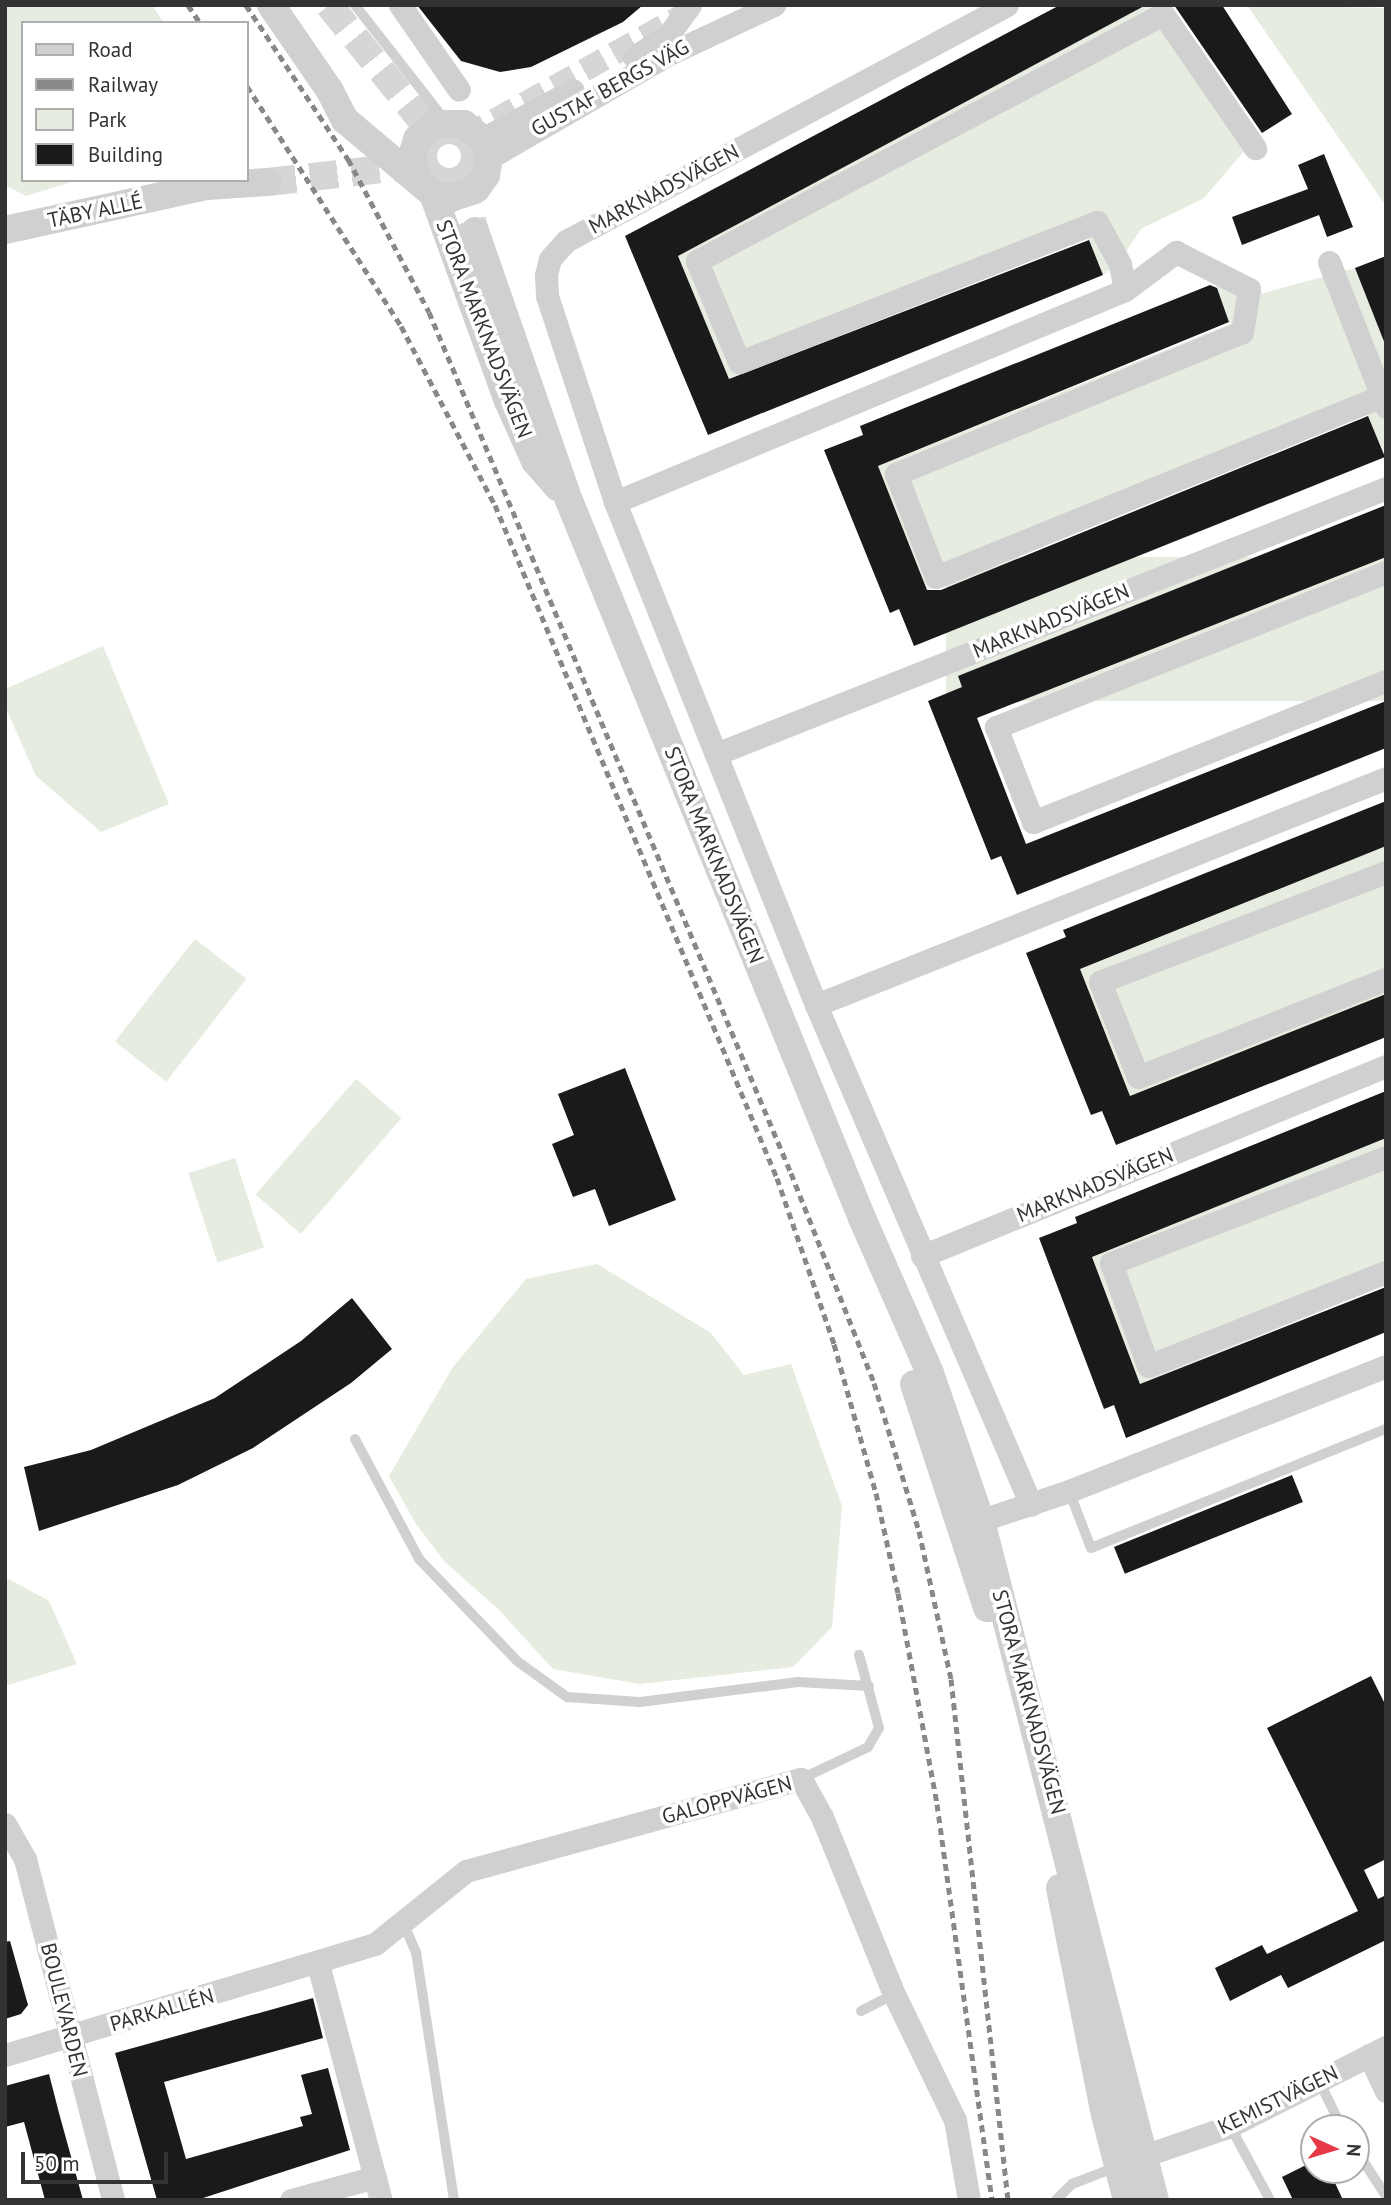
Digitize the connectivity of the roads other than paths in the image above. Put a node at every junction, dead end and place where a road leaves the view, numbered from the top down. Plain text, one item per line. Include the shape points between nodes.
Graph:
1 (271, 5) edge
2 (355, 5) edge
3 (400, 5) edge
4 (690, 5) edge
5 (750, 5) edge
6 (774, 5) edge
7 (1007, 5) edge
8 (734, 24) junction
9 (459, 90) dead end
10 (330, 91) junction
11 (446, 121) junction
12 (417, 139) junction
13 (1255, 148) dead end
14 (486, 149) junction
15 (268, 182) tunnel mouth
16 (426, 188) junction
17 (476, 189) junction
18 (5, 230) edge
19 (475, 231) tunnel mouth
20 (1329, 262) dead end
21 (1125, 290) junction
22 (1383, 402) edge
23 (1386, 488) edge
24 (566, 493) junction
25 (615, 502) junction
26 (1386, 572) edge
27 (1386, 681) edge
28 (716, 754) junction
29 (1386, 778) edge
30 (1386, 872) edge
31 (1386, 979) edge
32 (816, 1005) junction
33 (1386, 1066) edge
34 (1386, 1157) edge
35 (922, 1256) junction
36 (1386, 1272) edge
37 (1386, 1366) edge
38 (1386, 1429) edge
39 (355, 1439) dead end
40 (1069, 1491) junction
41 (1031, 1505) junction
42 (970, 1524) junction
43 (859, 1655) dead end
44 (869, 1686) junction
45 (801, 1779) junction
46 (5, 1824) edge
47 (402, 1922) junction
48 (318, 1964) junction
49 (894, 1994) junction
50 (861, 2011) dead end
51 (70, 2036) junction
52 (1377, 2051) edge
53 (5, 2055) edge
54 (1319, 2081) junction
55 (1386, 2091) edge
56 (1335, 2114) edge
57 (1230, 2126) junction
58 (1146, 2155) junction
59 (1117, 2166) junction
60 (1370, 2171) edge
61 (375, 2177) junction
62 (1386, 2196) edge
63 (113, 2200) edge
64 (291, 2200) edge
65 (381, 2200) edge
66 (454, 2200) edge
67 (969, 2200) edge
68 (1056, 2200) edge
69 (1127, 2200) edge
70 (1155, 2200) edge
71 (1270, 2200) edge

1 - 10 street, STORA MARKNADSVÄGEN
2 - 11 lane
3 - 9 street
4 - 14 street, GUSTAF BERGS VÄG via 669,34 647,51
5 - 8 street, GUSTAF BERGS VÄG
6 - 8 street, GUSTAF BERGS VÄG
7 - 25 street, MARKNADSVÄGEN via 554,251 546,275 548,296
8 - 14 street, GUSTAF BERGS VÄG
10 - 12 street, STORA MARKNADSVÄGEN via 388,135
10 - 16 street, STORA MARKNADSVÄGEN via 345,120
11 - 12 street
11 - 14 street via 464,124
12 - 16 street via 412,156
13 - 21 street via 1163,14 697,261 739,362 1097,222 1120,264
14 - 17 street via 486,175
15 - 18 street, TÄBY ALLÉ via 207,187
16 - 17 street via 451,198
16 - 24 street, STORA MARKNADSVÄGEN via 535,461
17 - 24 street, STORA MARKNADSVÄGEN via 568,458
19 - 24 street, STORA MARKNADSVÄGEN
20 - 22 street
21 - 22 street via 1176,252 1249,289 1242,332 896,474 936,577
21 - 25 street
23 - 28 street, MARKNADSVÄGEN
24 - 42 street, STORA MARKNADSVÄGEN via 862,1218
25 - 28 street, MARKNADSVÄGEN
26 - 27 street via 996,727 1033,822
28 - 32 street, MARKNADSVÄGEN
29 - 32 street
30 - 31 street via 1100,982 1138,1077
32 - 35 street, MARKNADSVÄGEN
33 - 35 street, MARKNADSVÄGEN
34 - 36 street via 1111,1263 1148,1366
35 - 41 street, MARKNADSVÄGEN
37 - 40 street
38 - 40 lane via 1091,1548
39 - 44 lane via 419,1559 517,1661 568,1697 640,1702 798,1682
40 - 41 street
41 - 42 street
42 - 58 street, STORA MARKNADSVÄGEN
42 - 59 street, STORA MARKNADSVÄGEN via 1053,1841 1075,1975
43 - 44 lane
44 - 45 lane via 879,1728 868,1747
45 - 47 street, GALOPPVÄGEN via 466,1871
45 - 49 street, GALOPPVÄGEN
46 - 51 street, BOULEVARDEN via 25,1858
47 - 48 street, GALOPPVÄGEN via 375,1944
47 - 66 lane via 416,1952
48 - 51 street, PARKALLÉN
48 - 61 street
49 - 50 lane
49 - 67 street, GALOPPVÄGEN via 955,2120
51 - 53 street, PARKALLÉN
51 - 63 street, BOULEVARDEN
52 - 54 street, KEMISTVÄGEN
52 - 55 street, KEMISTVÄGEN
54 - 56 lane
54 - 57 street, KEMISTVÄGEN
57 - 58 street, KEMISTVÄGEN
57 - 71 lane
58 - 59 street
58 - 70 street, STORA MARKNADSVÄGEN
59 - 68 lane via 1072,2184
59 - 69 street, STORA MARKNADSVÄGEN
60 - 62 lane
61 - 64 street
61 - 65 street

